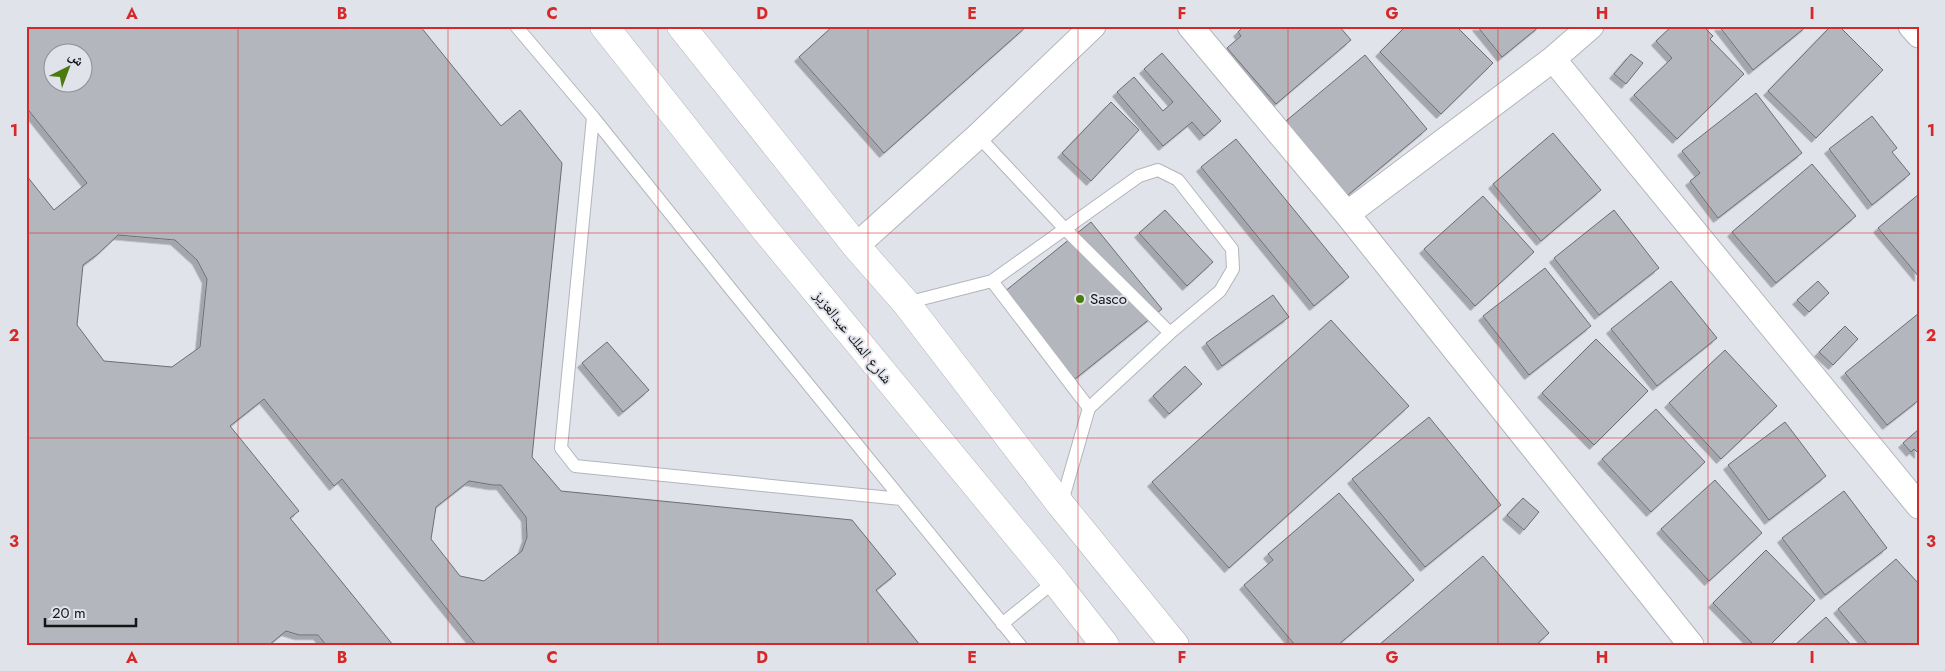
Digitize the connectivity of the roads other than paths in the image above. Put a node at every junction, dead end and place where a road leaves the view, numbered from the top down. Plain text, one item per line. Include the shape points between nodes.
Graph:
1 (516, 26) edge
2 (604, 26) edge
3 (681, 26) edge
4 (1093, 26) edge
5 (1190, 26) edge
6 (1591, 26) edge
7 (1911, 26) edge
8 (1919, 35) edge
9 (1553, 59) junction
10 (593, 117) junction
11 (978, 136) junction
12 (1347, 214) junction
13 (1064, 228) junction
14 (856, 246) junction
15 (992, 281) junction
16 (906, 303) junction
17 (1170, 333) junction
18 (1089, 408) junction
19 (901, 499) junction
20 (1061, 505) junction
21 (1919, 506) edge
22 (1055, 581) junction
23 (1002, 624) junction
24 (1020, 645) edge
25 (1105, 645) edge
26 (1175, 645) edge
27 (1691, 645) edge

1 - 10 lane
2 - 22 street, شارع الملك عبدالعزيز via 763,227
3 - 14 street
4 - 11 street
5 - 12 street
6 - 9 street
7 - 8 street
9 - 12 street
9 - 21 street
10 - 19 lane
10 - 19 lane via 561,448 575,466
11 - 13 lane
11 - 14 street
12 - 27 street
13 - 15 lane
13 - 17 lane
13 - 17 lane via 1139,176 1158,170 1178,180 1232,249 1233,269 1220,291
14 - 16 street
15 - 16 lane
15 - 18 lane
16 - 20 street
17 - 18 lane
18 - 20 lane
19 - 23 lane
20 - 26 street
22 - 23 lane
22 - 25 street, شارع الملك عبدالعزيز
23 - 24 lane

